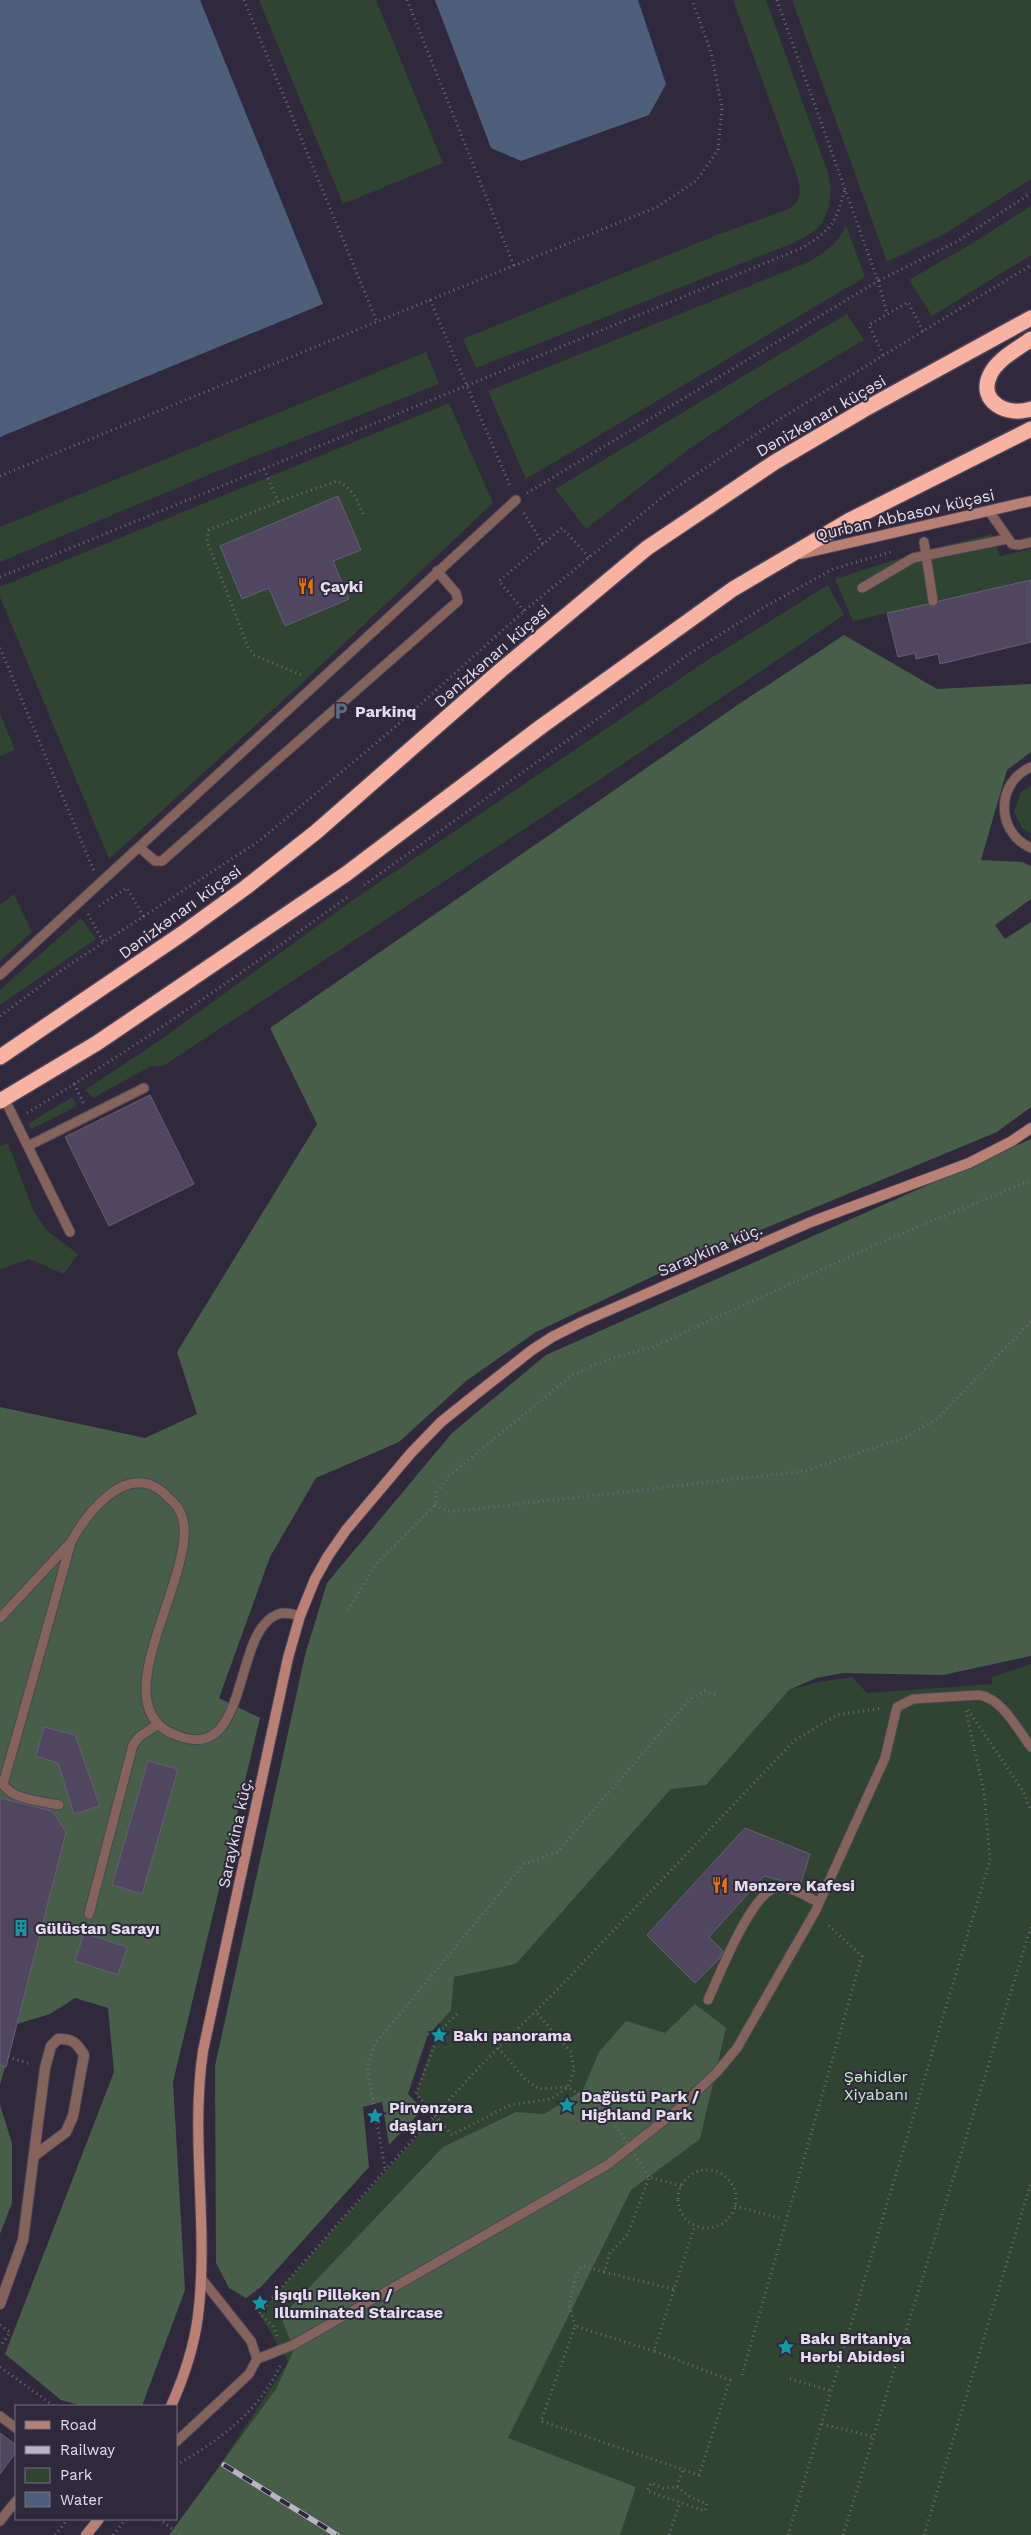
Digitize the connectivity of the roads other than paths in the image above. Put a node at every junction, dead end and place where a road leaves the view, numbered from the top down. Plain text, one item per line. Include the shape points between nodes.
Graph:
1 (1031, 318) edge
2 (1031, 339) edge
3 (1031, 408) edge
4 (1031, 429) edge
5 (1031, 437) edge
6 (993, 448) junction
7 (516, 500) road end
8 (1031, 501) edge
9 (989, 511) junction
10 (1007, 538) junction
11 (924, 542) road end
12 (1031, 542) edge
13 (927, 553) junction
14 (785, 557) junction
15 (436, 571) junction
16 (862, 588) dead end
17 (933, 601) dead end
18 (1031, 768) edge
19 (138, 847) junction
20 (1031, 848) edge
21 (0, 975) edge
22 (0, 1056) edge
23 (144, 1088) dead end
24 (2, 1100) edge
25 (1031, 1128) edge
26 (28, 1146) junction
27 (70, 1232) dead end
28 (72, 1541) junction
29 (300, 1616) junction
30 (0, 1618) edge
31 (158, 1724) junction
32 (1031, 1747) edge
33 (59, 1805) dead end
34 (818, 1902) junction
35 (89, 1914) dead end
36 (708, 2000) dead end
37 (34, 2156) junction
38 (201, 2278) junction
39 (0, 2304) edge
40 (257, 2359) junction
41 (171, 2405) edge
42 (0, 2416) edge
43 (15, 2427) edge
44 (178, 2440) edge
45 (15, 2502) edge
46 (99, 2520) edge
47 (0, 2521) edge
48 (86, 2535) edge

1 - 22 highway, Dənizkənarı küçəsi via 775,462 647,548 316,832 245,888
2 - 3 highway via 997,365 987,386 990,396 1002,410 1012,412
4 - 6 highway
5 - 6 highway
6 - 14 highway via 850,520
7 - 15 lane
8 - 9 street, Qurban Abbasov küçəsi
9 - 10 lane
9 - 14 street, Qurban Abbasov küçəsi
10 - 12 lane via 1012,544
10 - 13 lane
11 - 13 lane
13 - 16 lane
13 - 17 lane
14 - 24 highway via 693,616 289,914 97,1043
15 - 19 lane
15 - 19 lane via 456,593 458,601 162,861 155,861
18 - 20 lane via 1013,784 1003,815 1016,840
19 - 21 lane
23 - 26 lane
24 - 26 lane
25 - 29 street, Saraykina küç. via 1012,1142 969,1163 811,1222 574,1326 532,1350 441,1422 400,1467 328,1556
26 - 27 lane
28 - 30 lane
28 - 31 lane via 102,1499 117,1489 137,1484 156,1487 176,1505 185,1529 177,1572 147,1674 145,1699
28 - 33 lane via 3,1784 7,1792
29 - 31 lane via 276,1614 259,1631 228,1720 214,1732 201,1739 188,1738 171,1733
29 - 38 street, Saraykina küç. via 288,1658 203,2051 199,2087
31 - 35 lane via 133,1745
32 - 34 lane via 997,1703 987,1696 913,1699 897,1707 885,1758
34 - 36 lane via 789,1889 775,1887 762,1896 744,1922
34 - 40 lane via 737,2048 675,2112 607,2165 293,2345
37 - 37 street via 66,2132 73,2116 84,2055 77,2043 68,2038 58,2039 51,2046 45,2068
37 - 39 street via 24,2240
38 - 40 lane via 251,2341
38 - 41 street via 194,2340
40 - 44 lane via 249,2374
42 - 43 lane
45 - 47 lane
46 - 48 street

